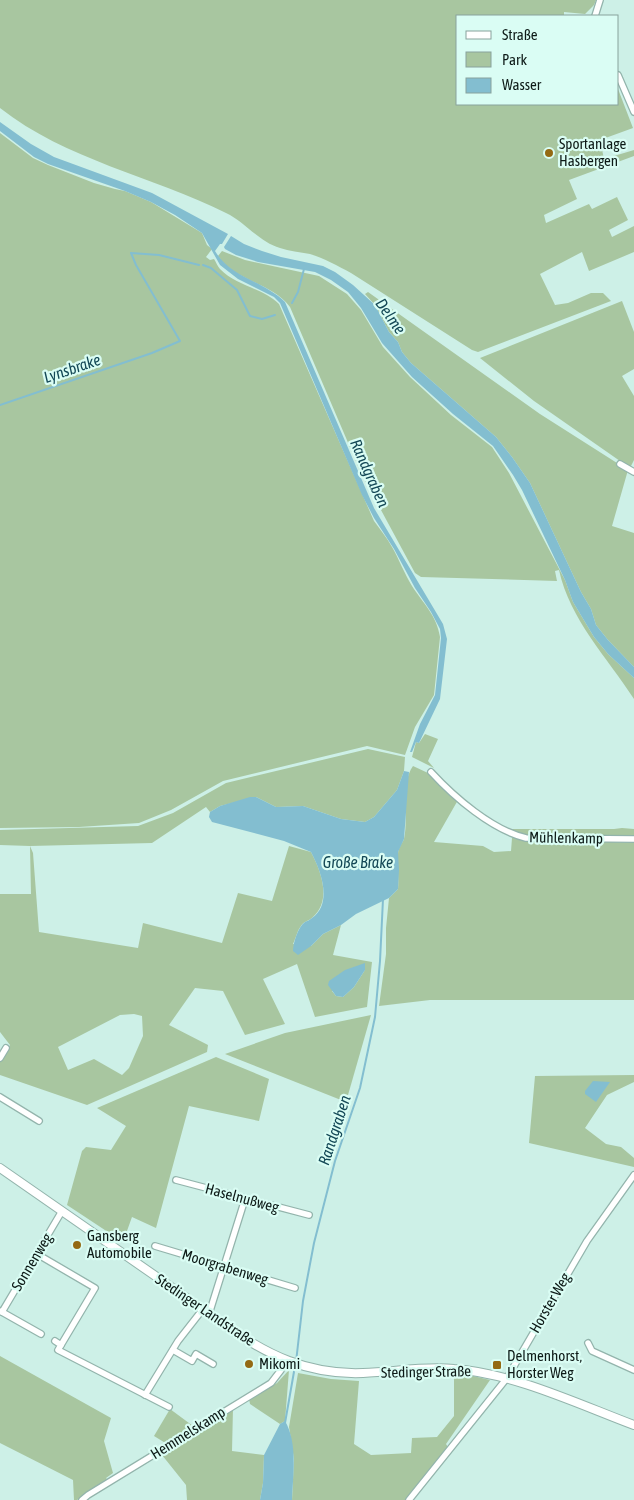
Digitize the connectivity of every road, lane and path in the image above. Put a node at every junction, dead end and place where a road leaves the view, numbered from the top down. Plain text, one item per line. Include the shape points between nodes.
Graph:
1 (600, 0) edge
2 (595, 15) edge
3 (619, 77) edge
4 (634, 112) edge
5 (620, 464) dead end
6 (634, 472) edge
7 (431, 772) dead end
8 (634, 839) edge
9 (6, 1048) dead end
10 (0, 1058) edge
11 (0, 1097) edge
12 (39, 1121) dead end
13 (0, 1168) edge
14 (634, 1175) edge
15 (176, 1180) dead end
16 (244, 1199) junction
17 (62, 1211) junction
18 (309, 1215) dead end
19 (155, 1246) dead end
20 (37, 1254) junction
21 (223, 1266) junction
22 (295, 1288) dead end
23 (1, 1312) edge
24 (206, 1312) junction
25 (41, 1334) dead end
26 (55, 1341) dead end
27 (588, 1343) dead end
28 (61, 1345) junction
29 (172, 1350) junction
30 (288, 1360) junction
31 (213, 1364) dead end
32 (299, 1364) joint
33 (634, 1370) edge
34 (507, 1378) junction
35 (146, 1395) junction
36 (169, 1407) dead end
37 (634, 1425) edge
38 (82, 1500) edge
39 (409, 1500) edge

1 - 2 street
3 - 4 street
5 - 6 street
7 - 8 street, Mühlenkamp via 490,824 513,835 526,838
9 - 10 street
11 - 12 street
13 - 17 main road, Stedinger Landstraße
14 - 34 street, Horster Weg via 587,1241
15 - 16 street, Haselnußweg
16 - 18 street, Haselnußweg
16 - 21 street
17 - 20 street, Sonnenweg
17 - 24 main road, Stedinger Landstraße
19 - 21 street, Moorgrabenweg
20 - 23 street, Sonnenweg
20 - 28 street via 94,1288
21 - 22 street, Moorgrabenweg
21 - 24 street
23 - 25 street, Sonnenweg
24 - 29 street
24 - 30 main road, Stedinger Landstraße via 257,1345
26 - 28 street
27 - 33 street via 592,1350
28 - 35 street via 58,1350
29 - 31 street via 192,1361 196,1354
29 - 35 street
30 - 32 main road, Stedinger Landstraße
30 - 38 street, Hemmelskamp via 270,1382
32 - 34 main road, Stedinger Straße via 342,1373 452,1368
34 - 37 main road, Stedinger Straße
34 - 39 street, Horster Weg
35 - 36 street

